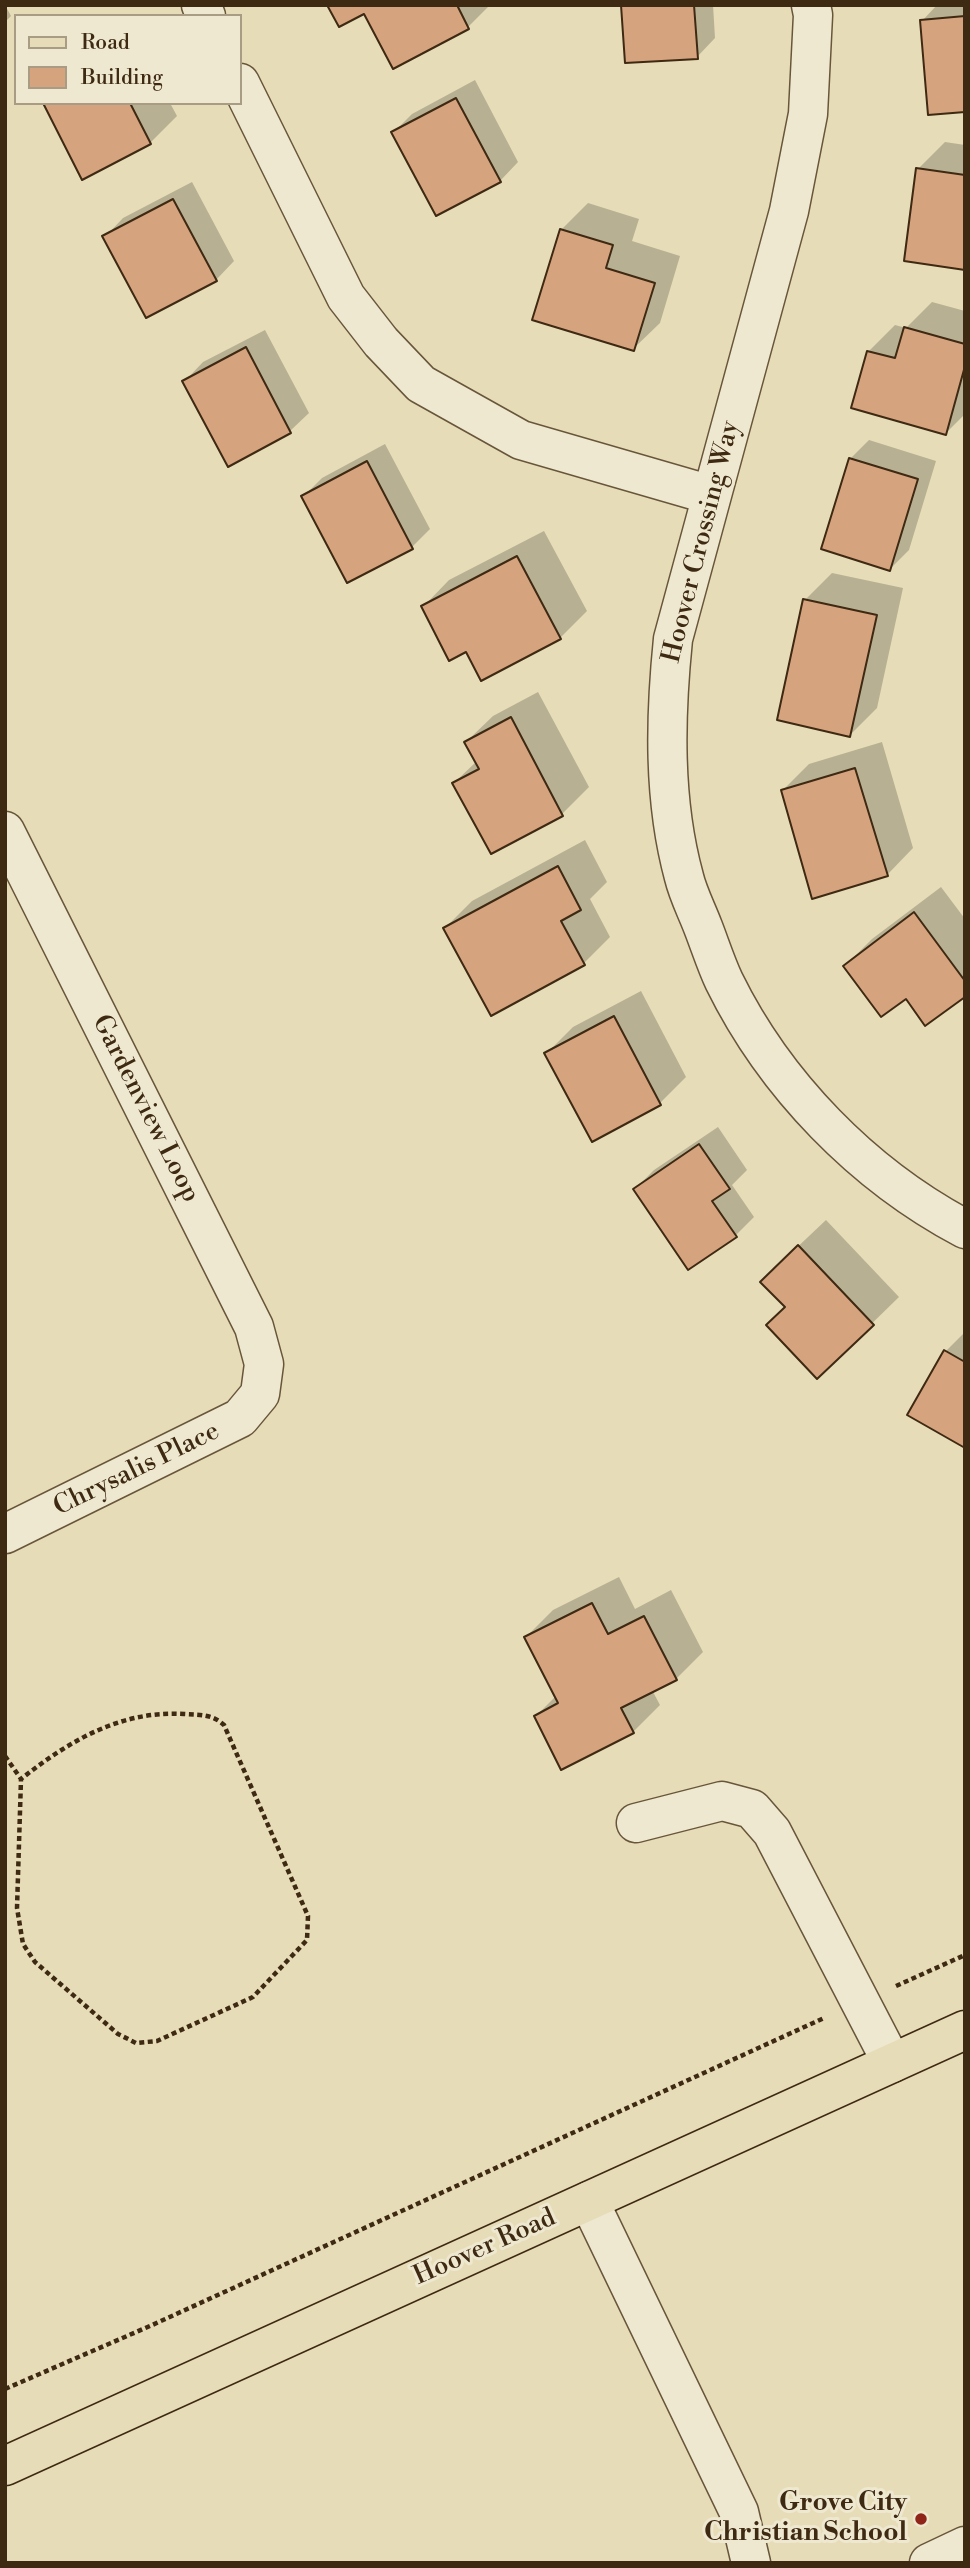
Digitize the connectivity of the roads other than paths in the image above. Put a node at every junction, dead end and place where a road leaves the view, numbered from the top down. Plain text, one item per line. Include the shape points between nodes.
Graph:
1 (811, 5) edge
2 (242, 87) edge
3 (711, 495) junction
4 (5, 831) edge
5 (965, 1229) edge
6 (260, 1394) joint
7 (5, 1534) edge
8 (636, 1823) dead end
9 (965, 2030) edge
10 (892, 2063) junction
11 (589, 2201) junction
12 (5, 2466) edge
13 (965, 2546) edge
14 (751, 2563) edge
15 (929, 2563) edge

1 - 3 street, Hoover Crossing Way via 808,114 789,211
2 - 3 street via 346,297 421,384 521,440
3 - 5 street, Hoover Crossing Way via 673,639 667,698 669,796 684,878 724,981 760,1044 802,1097 873,1169
4 - 6 street, Gardenview Loop via 254,1327 264,1364
6 - 7 street, Chrysalis Place via 240,1418
8 - 10 street via 722,1801 752,1809 772,1832
9 - 10 main road, Hoover Road
10 - 11 main road, Hoover Road
11 - 12 main road, Hoover Road
11 - 14 street via 739,2512
13 - 15 street

